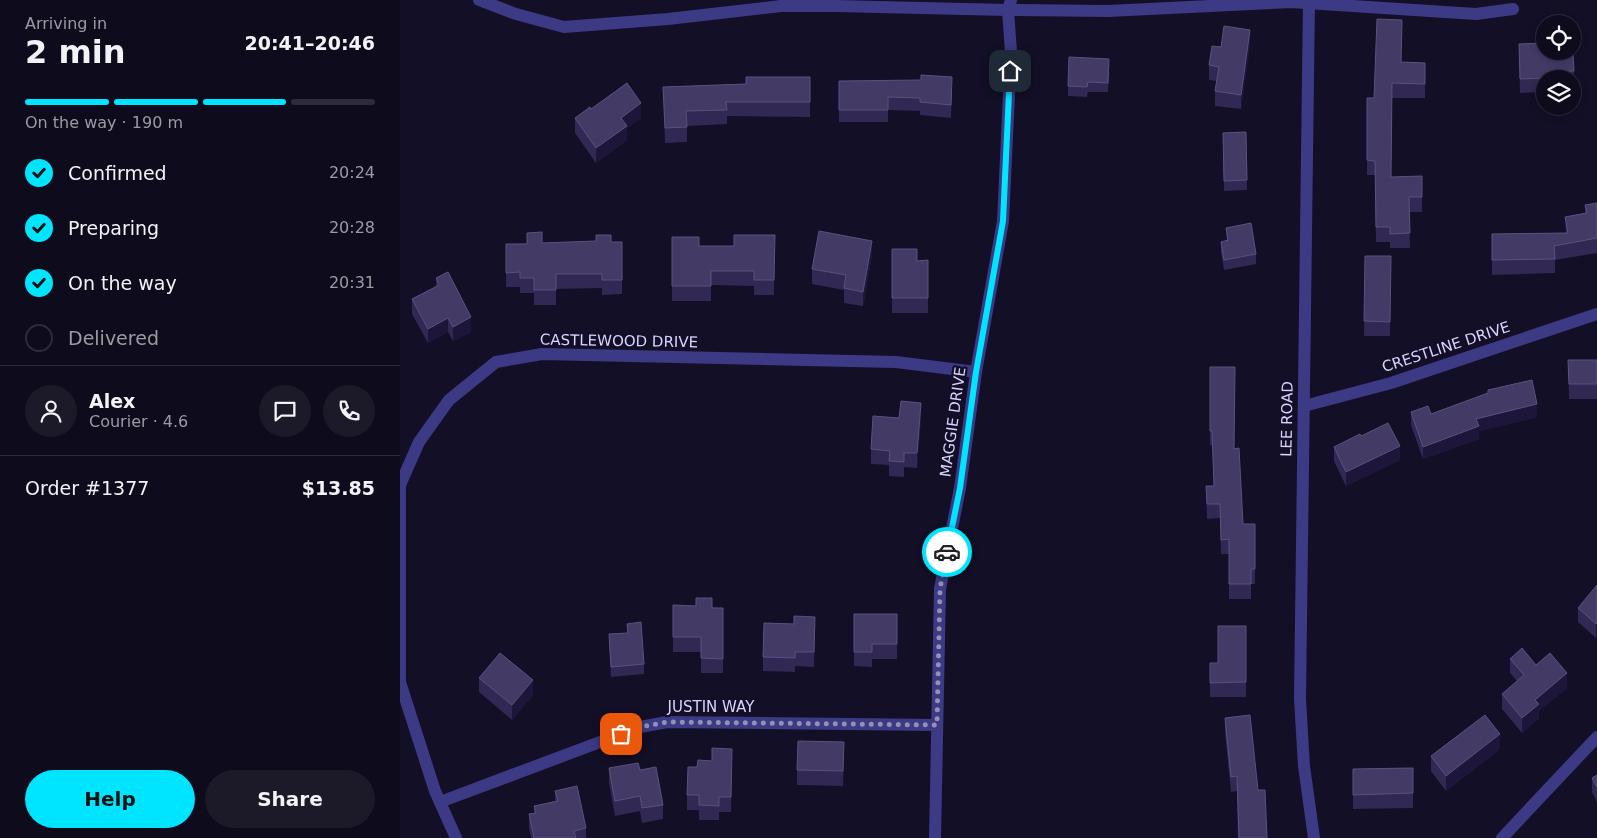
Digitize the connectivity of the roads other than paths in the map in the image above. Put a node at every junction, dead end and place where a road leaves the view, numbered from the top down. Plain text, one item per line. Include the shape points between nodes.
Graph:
1 (479, 0) edge
2 (1309, 1) edge
3 (1009, 5) edge
4 (1514, 9) dead end
5 (1597, 314) edge
6 (976, 372) junction
7 (1304, 406) junction
8 (400, 681) edge
9 (937, 725) junction
10 (1597, 737) edge
11 (440, 802) junction
12 (456, 838) edge
13 (935, 838) edge
14 (1314, 838) edge
15 (1502, 838) edge

1 - 3 street via 564,27 781,6
2 - 3 street via 1108,11
2 - 4 street via 1476,14
2 - 7 street, LEE ROAD
3 - 6 street, MAGGIE DRIVE via 1011,52 1003,221
5 - 7 street, CRESTLINE DRIVE via 1391,383
6 - 8 street, CASTLEWOOD DRIVE via 896,362 562,354 496,362 449,400 419,442 400,485
6 - 9 street, MAGGIE DRIVE via 960,488 940,589
7 - 14 street, LEE ROAD via 1300,699 1304,766
8 - 11 street, CASTLEWOOD DRIVE
9 - 11 street, JUSTIN WAY via 667,722 640,727
9 - 13 street, MAGGIE DRIVE
10 - 15 street
11 - 12 street, CASTLEWOOD DRIVE

